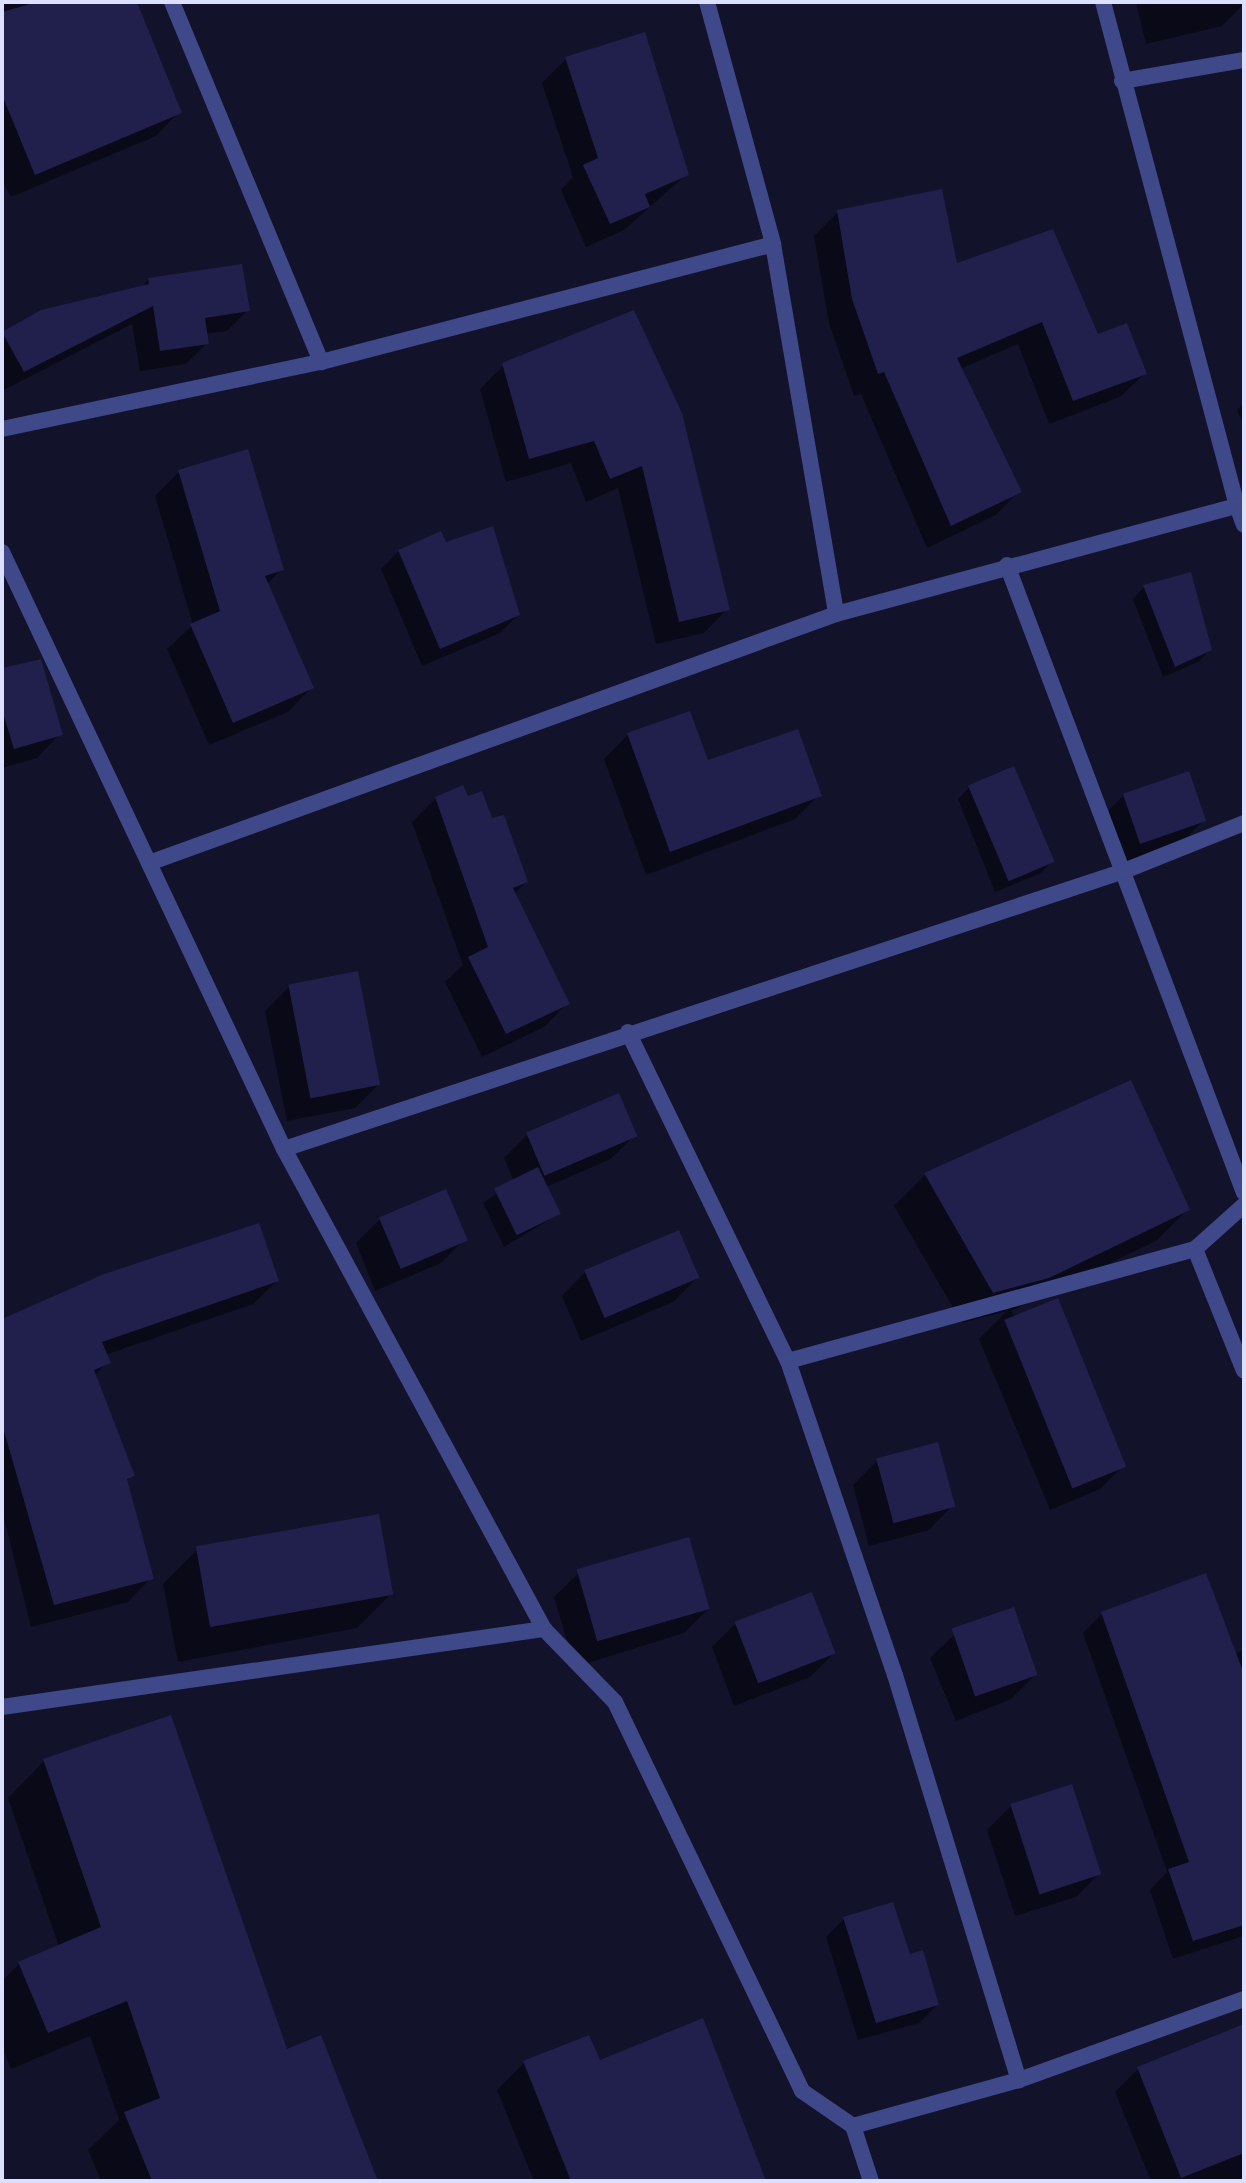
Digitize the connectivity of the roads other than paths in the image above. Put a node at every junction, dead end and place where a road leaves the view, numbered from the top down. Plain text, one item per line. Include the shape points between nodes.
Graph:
1 (172, 2) edge
2 (707, 2) edge
3 (1103, 2) edge
4 (1244, 60) edge
5 (1122, 81) junction
6 (773, 244) junction
7 (321, 362) junction
8 (2, 429) edge
9 (1237, 506) junction
10 (1244, 525) edge
11 (2, 552) edge
12 (1007, 565) junction
13 (836, 614) junction
14 (1244, 823) edge
15 (149, 863) junction
16 (1124, 871) junction
17 (628, 1032) junction
18 (284, 1149) junction
19 (1244, 1193) edge
20 (1244, 1205) edge
21 (1195, 1249) junction
22 (788, 1361) junction
23 (1244, 1371) edge
24 (544, 1629) junction
25 (2, 1707) edge
26 (1244, 1999) edge
27 (1019, 2080) junction
28 (853, 2126) junction
29 (871, 2181) edge

1 - 7 street
2 - 6 street
3 - 5 street
4 - 5 street
5 - 9 street
6 - 7 street
6 - 13 street
7 - 8 street
9 - 10 street
9 - 12 street
11 - 15 street
12 - 13 street
12 - 16 street
13 - 15 street
14 - 16 street
15 - 18 street
16 - 17 street
16 - 19 street
17 - 18 street
17 - 22 street
18 - 24 street
20 - 21 street
21 - 22 street
21 - 23 street
22 - 27 street via 895,1675
24 - 25 street
24 - 28 street via 615,1702 802,2091
26 - 27 street
27 - 28 street
28 - 29 street

